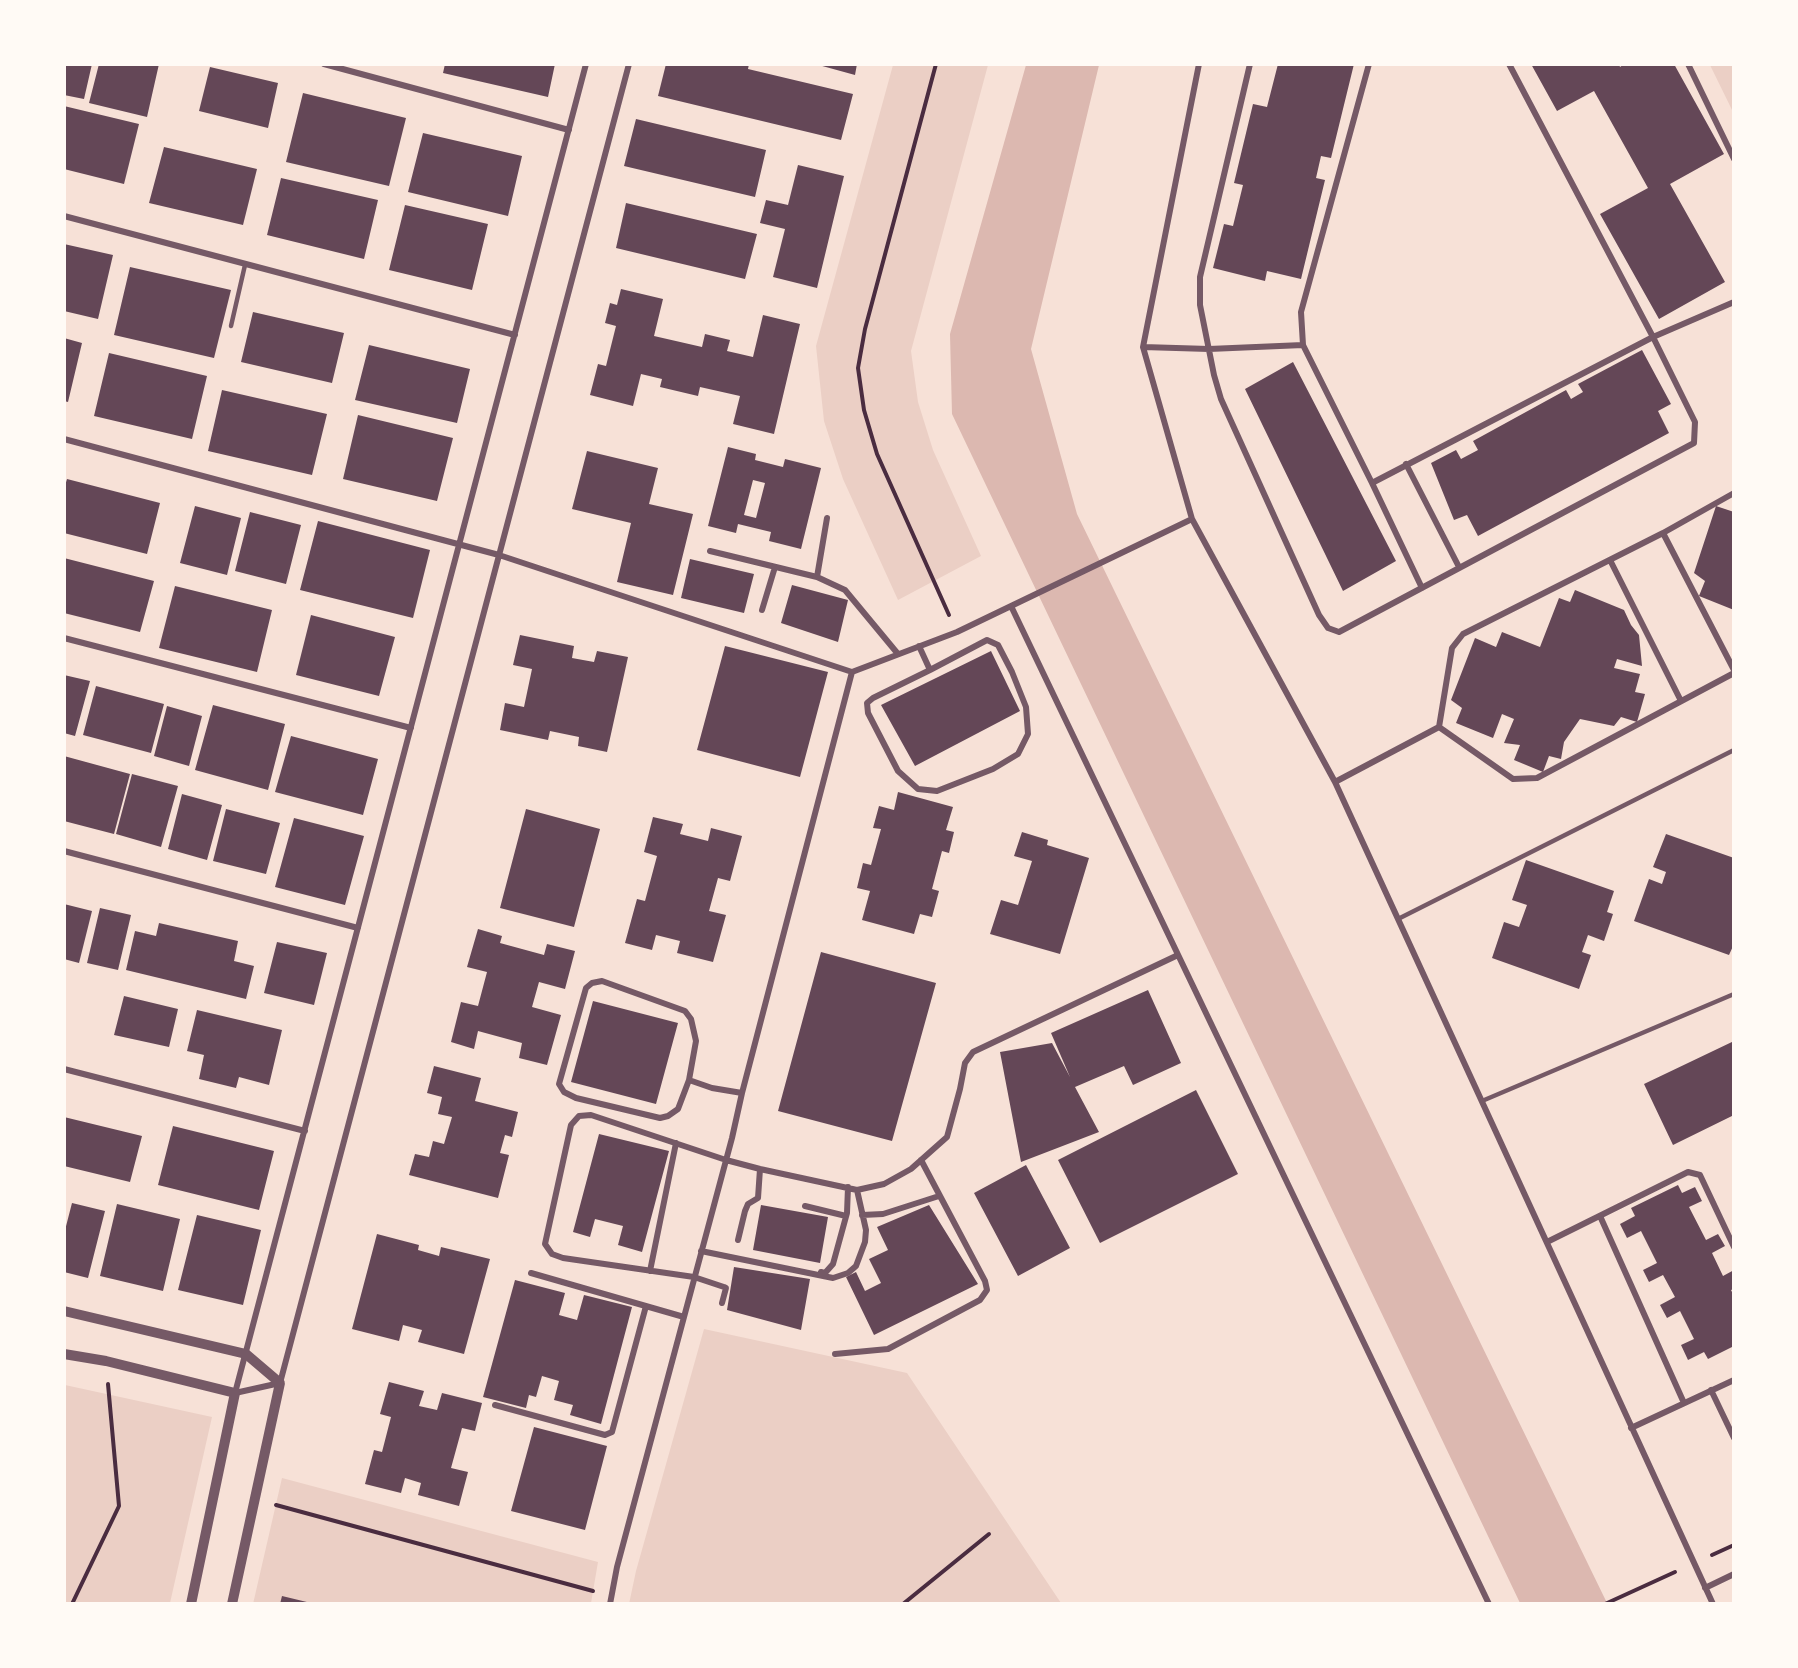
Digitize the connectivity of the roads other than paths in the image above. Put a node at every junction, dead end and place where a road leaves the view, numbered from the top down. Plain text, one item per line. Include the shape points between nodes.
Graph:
1 (324, 64) edge
2 (586, 64) edge
3 (629, 64) edge
4 (1199, 64) edge
5 (1250, 64) edge
6 (1369, 64) edge
7 (1509, 64) edge
8 (1688, 64) edge
9 (569, 130) junction
10 (1734, 159) edge
11 (64, 216) edge
12 (245, 265) junction
13 (1734, 302) edge
14 (231, 326) dead end
15 (515, 335) junction
16 (1653, 337) junction
17 (1303, 345) junction
18 (1143, 347) junction
19 (1209, 349) junction
20 (64, 439) edge
21 (1406, 464) junction
22 (1372, 483) junction
23 (1734, 493) edge
24 (827, 518) dead end
25 (1192, 519) junction
26 (1664, 533) junction
27 (460, 545) junction
28 (710, 551) dead end
29 (499, 555) junction
30 (1610, 560) junction
31 (775, 567) junction
32 (1459, 567) junction
33 (817, 577) junction
34 (1422, 588) junction
35 (1011, 606) junction
36 (762, 610) dead end
37 (64, 638) edge
38 (919, 646) junction
39 (898, 654) junction
40 (930, 670) junction
41 (852, 672) junction
42 (1734, 672) edge
43 (1681, 700) junction
44 (1439, 727) junction
45 (411, 728) junction
46 (1734, 750) edge
47 (1335, 782) junction
48 (64, 851) edge
49 (1398, 920) junction
50 (358, 928) junction
51 (1178, 955) junction
52 (1734, 994) edge
53 (64, 1069) edge
54 (689, 1080) junction
55 (742, 1093) junction
56 (1482, 1101) junction
57 (305, 1131) junction
58 (676, 1143) junction
59 (726, 1160) junction
60 (921, 1160) junction
61 (760, 1168) junction
62 (849, 1187) junction
63 (857, 1190) junction
64 (939, 1196) junction
65 (805, 1206) dead end
66 (862, 1215) junction
67 (846, 1216) junction
68 (1600, 1216) junction
69 (738, 1240) dead end
70 (1546, 1242) junction
71 (1734, 1247) edge
72 (702, 1251) junction
73 (650, 1271) junction
74 (818, 1271) dead end
75 (531, 1273) dead end
76 (694, 1277) junction
77 (722, 1303) dead end
78 (646, 1306) junction
79 (64, 1311) edge
80 (684, 1317) junction
81 (64, 1354) edge
82 (246, 1354) junction
83 (835, 1354) dead end
84 (1734, 1380) edge
85 (280, 1383) junction
86 (1711, 1390) junction
87 (235, 1393) junction
88 (1684, 1403) junction
89 (495, 1405) dead end
90 (1631, 1428) junction
91 (1734, 1438) edge
92 (1734, 1574) edge
93 (1705, 1588) junction
94 (191, 1604) edge
95 (232, 1604) edge
96 (610, 1604) edge
97 (1488, 1604) edge
98 (1713, 1604) edge

1 - 9 street
2 - 9 street
3 - 29 street
4 - 18 street
5 - 19 street via 1200,277 1200,305
6 - 17 street via 1301,312
7 - 16 street
8 - 10 street
9 - 15 street
11 - 12 street
12 - 14 lane
12 - 15 street
13 - 16 street
15 - 27 street
16 - 21 street
16 - 32 street via 1695,422 1694,443
17 - 19 street
17 - 22 street
18 - 19 street
18 - 25 street
19 - 34 street via 1221,399 1328,628 1339,632
20 - 27 street
21 - 22 street
21 - 32 street
22 - 34 street
23 - 26 street
24 - 33 street
25 - 35 street
25 - 47 street
26 - 30 street
26 - 42 street
27 - 29 street
27 - 45 street
28 - 31 street
29 - 41 street
29 - 85 street
30 - 43 street
30 - 44 street via 1463,634 1452,648
31 - 33 street
31 - 36 street
32 - 34 street
33 - 39 street via 845,590
35 - 38 street
35 - 51 street
37 - 45 street
38 - 39 street
38 - 40 street
39 - 41 street
40 - 40 street via 867,703 892,762 909,783 918,789 937,791 993,769 1018,754 1028,734 1026,707 998,645 987,640
41 - 55 street
42 - 43 street
43 - 44 street via 1537,778 1513,779
44 - 47 street
45 - 50 street
46 - 49 lane
47 - 49 street
48 - 50 street
49 - 56 street
50 - 57 street
51 - 60 street via 973,1052 965,1063 947,1137
51 - 97 street
52 - 56 lane
53 - 57 street
54 - 54 street via 678,1109 660,1118 564,1092 559,1084 586,987 602,981 685,1011 691,1018 696,1041
54 - 55 street
55 - 59 street
56 - 70 street
57 - 82 street
58 - 59 street
58 - 73 street
58 - 73 street via 591,1115 579,1116 571,1125 544,1244 552,1254 563,1258
59 - 61 street
59 - 72 street
60 - 63 street via 884,1184
60 - 64 street
61 - 62 street
61 - 69 street via 758,1198 748,1204
62 - 63 street
62 - 67 street
63 - 66 street
64 - 66 street via 883,1214
64 - 83 street via 987,1290 980,1300 888,1349
65 - 67 street
66 - 72 street via 865,1242 856,1266 833,1278
67 - 74 street via 833,1264 825,1273
68 - 70 street
68 - 71 street via 1688,1172 1700,1174
68 - 88 street
70 - 90 street
72 - 76 street
73 - 76 street
75 - 78 street
76 - 77 street via 726,1288
76 - 80 street
78 - 80 street
78 - 89 street via 612,1432 605,1436
79 - 82 street
80 - 96 street
81 - 87 street
82 - 85 street
82 - 87 street
84 - 86 street
85 - 87 street
85 - 95 street
86 - 88 street
86 - 91 street
87 - 94 street
88 - 90 street
90 - 93 street
92 - 93 street
93 - 98 street

